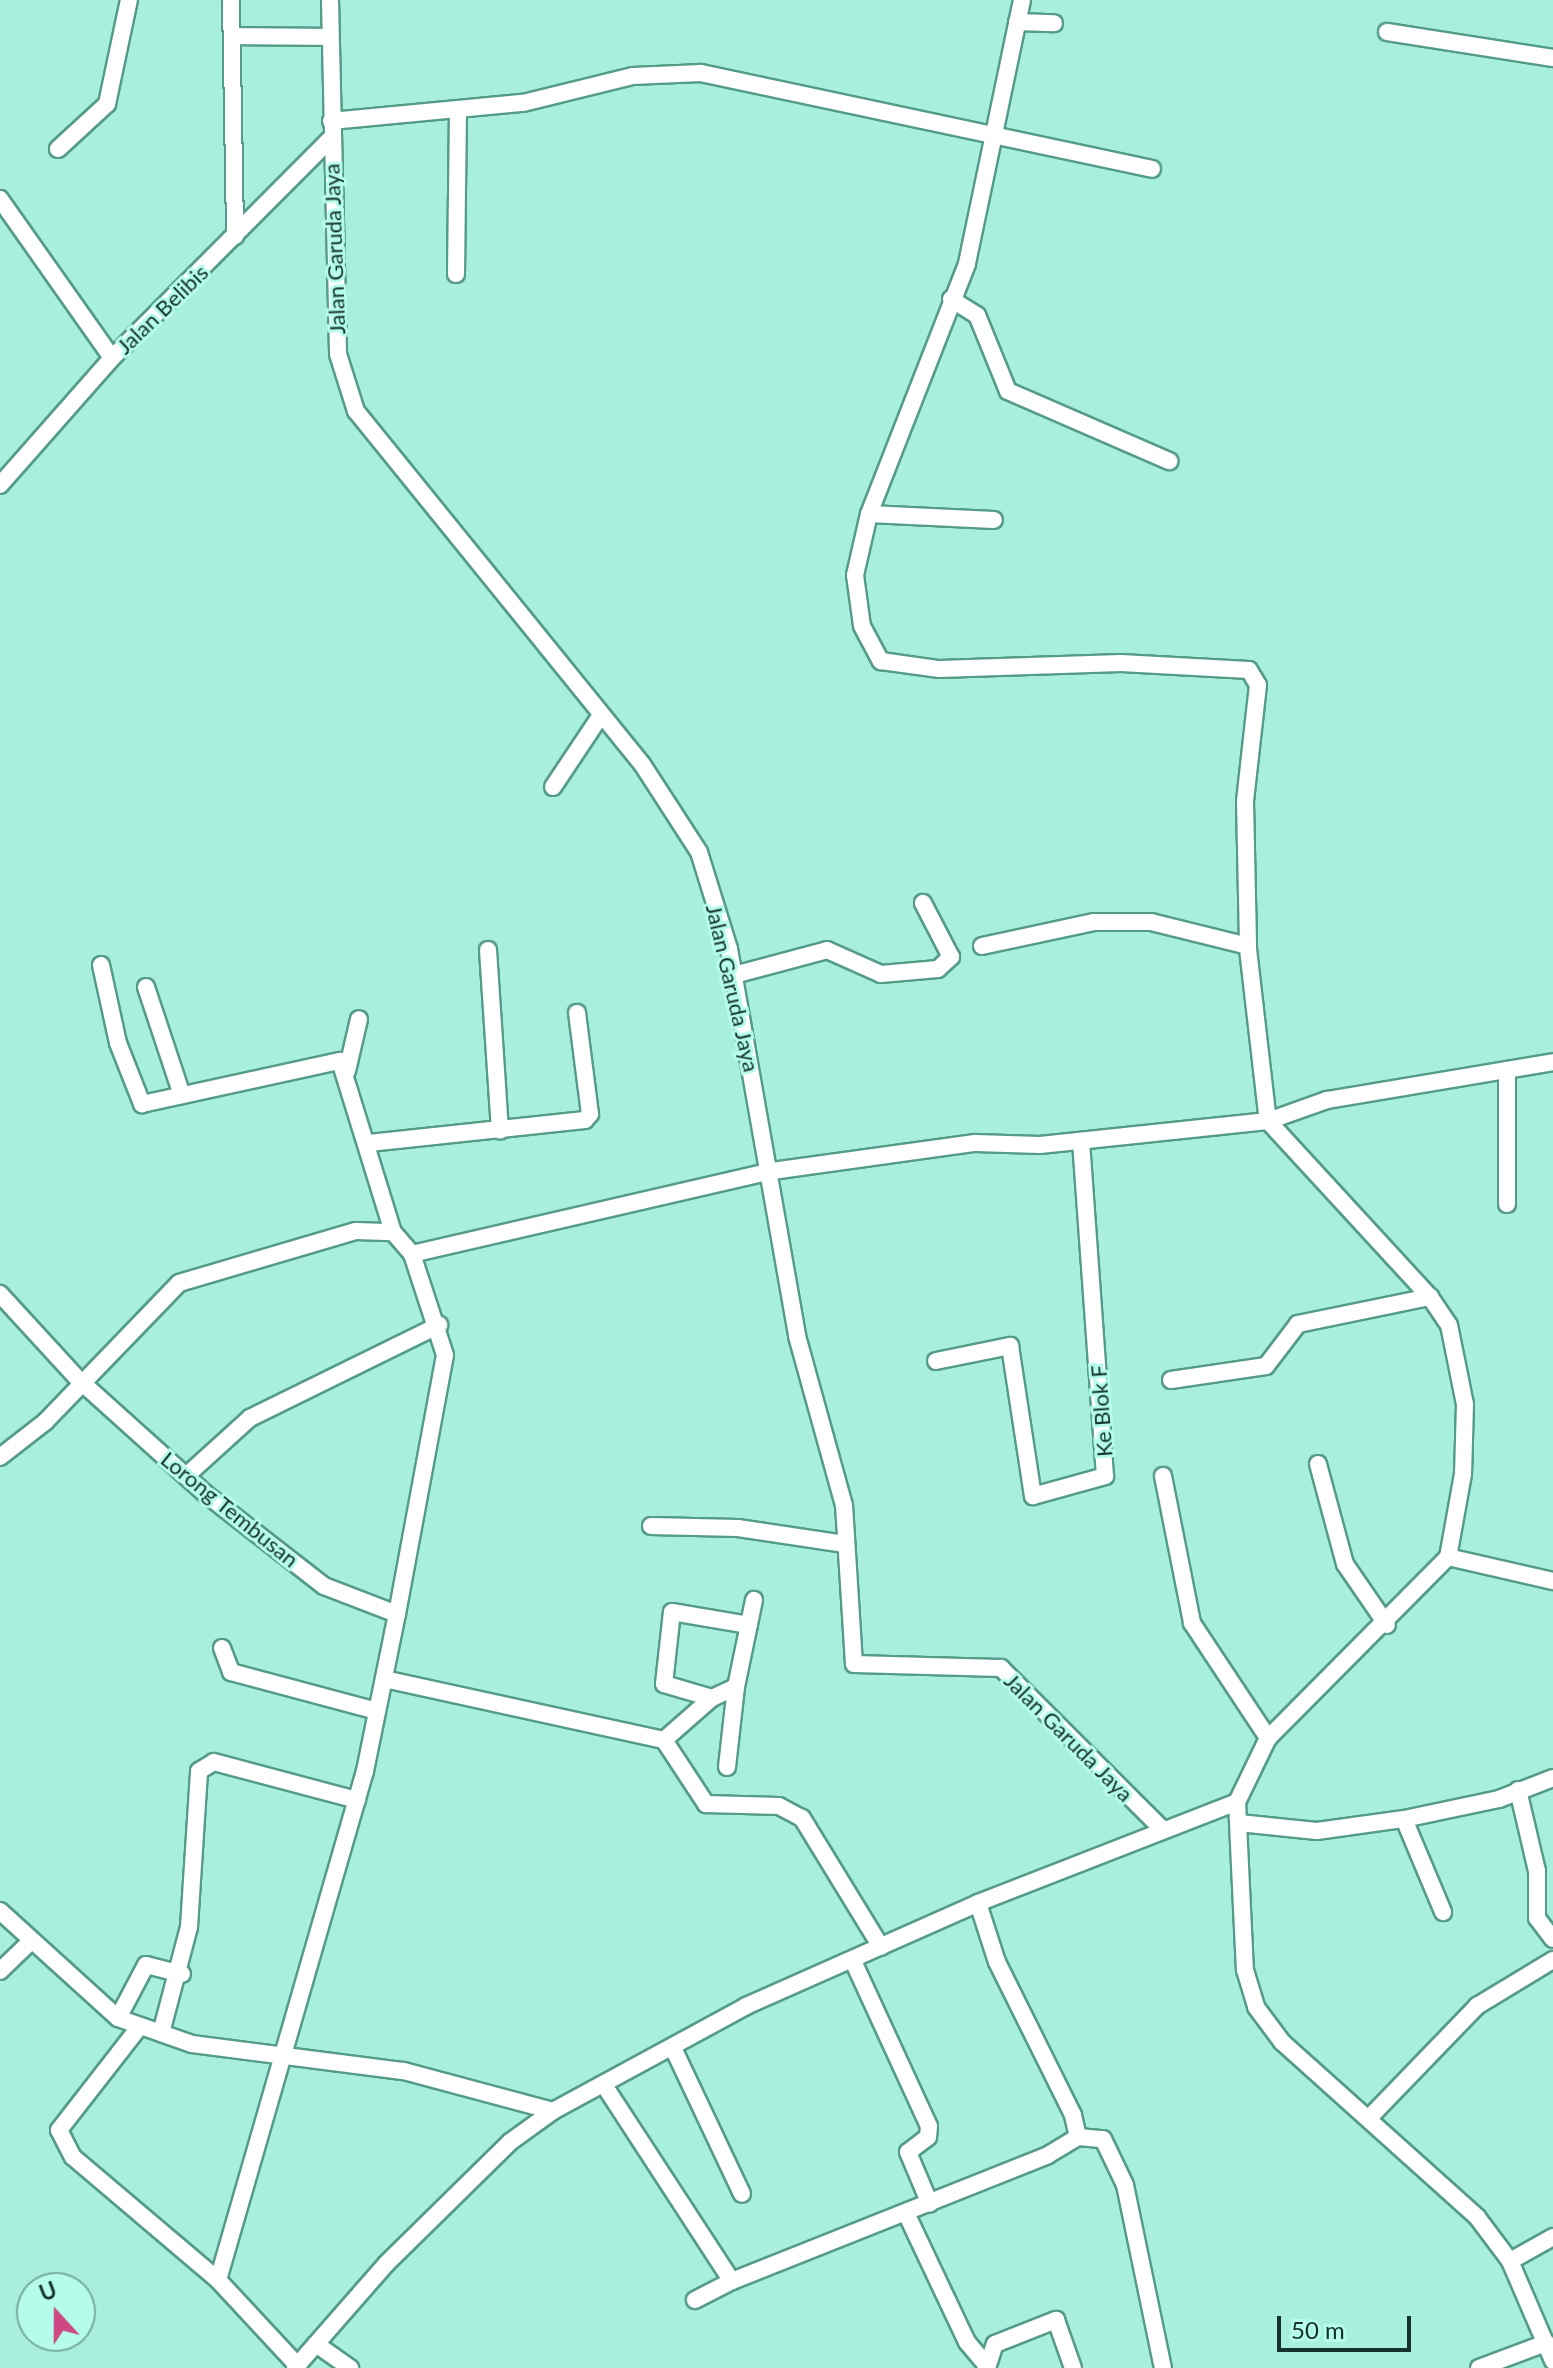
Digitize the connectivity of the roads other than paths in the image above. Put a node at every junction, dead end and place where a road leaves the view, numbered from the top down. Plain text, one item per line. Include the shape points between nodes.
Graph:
1 (129, 0) edge
2 (231, 0) edge
3 (330, 0) edge
4 (1022, 0) edge
5 (1017, 22) junction
6 (1054, 23) dead end
7 (1387, 32) dead end
8 (232, 36) junction
9 (330, 37) junction
10 (1553, 58) edge
11 (458, 109) junction
12 (331, 130) junction
13 (995, 134) junction
14 (58, 149) dead end
15 (1152, 169) dead end
16 (0, 199) edge
17 (235, 236) junction
18 (456, 274) dead end
19 (951, 299) junction
20 (112, 358) junction
21 (1169, 461) dead end
22 (0, 485) edge
23 (869, 514) junction
24 (994, 520) dead end
25 (601, 715) junction
26 (553, 787) dead end
27 (923, 903) dead end
28 (982, 946) dead end
29 (1248, 946) junction
30 (488, 950) dead end
31 (101, 965) dead end
32 (734, 975) junction
33 (146, 987) dead end
34 (577, 1013) dead end
35 (359, 1019) dead end
36 (1553, 1062) edge
37 (1507, 1070) junction
38 (347, 1071) junction
39 (182, 1095) junction
40 (1268, 1121) junction
41 (500, 1131) junction
42 (1081, 1141) junction
43 (369, 1143) junction
44 (772, 1171) junction
45 (1507, 1204) dead end
46 (393, 1232) junction
47 (412, 1254) junction
48 (0, 1294) edge
49 (1430, 1297) junction
50 (439, 1325) junction
51 (936, 1361) dead end
52 (78, 1379) junction
53 (1171, 1380) dead end
54 (0, 1457) edge
55 (1318, 1464) dead end
56 (186, 1476) junction
57 (1163, 1476) dead end
58 (651, 1526) dead end
59 (845, 1544) junction
60 (1448, 1557) junction
61 (1553, 1581) edge
62 (754, 1600) dead end
63 (397, 1614) junction
64 (749, 1625) junction
65 (1387, 1625) junction
66 (222, 1648) dead end
67 (384, 1679) junction
68 (736, 1687) junction
69 (712, 1698) junction
70 (377, 1711) junction
71 (1268, 1738) junction
72 (664, 1740) junction
73 (727, 1767) dead end
74 (1553, 1778) edge
75 (1518, 1790) junction
76 (357, 1800) junction
77 (1237, 1802) junction
78 (1404, 1819) junction
79 (1239, 1823) junction
80 (1161, 1828) junction
81 (978, 1903) junction
82 (0, 1911) edge
83 (1443, 1912) dead end
84 (1553, 1939) edge
85 (29, 1943) junction
86 (881, 1947) junction
87 (1553, 1960) edge
88 (853, 1961) junction
89 (0, 1971) edge
90 (182, 1974) junction
91 (118, 2018) junction
92 (140, 2026) junction
93 (161, 2033) junction
94 (674, 2050) junction
95 (288, 2052) junction
96 (604, 2085) junction
97 (553, 2111) junction
98 (1369, 2118) junction
99 (1078, 2137) junction
100 (742, 2194) dead end
101 (930, 2204) junction
102 (906, 2213) junction
103 (1553, 2237) edge
104 (1510, 2261) junction
105 (218, 2280) junction
106 (732, 2281) junction
107 (695, 2300) dead end
108 (1546, 2343) junction
109 (316, 2344) junction
110 (1553, 2361) edge
111 (296, 2367) edge
112 (987, 2367) edge
113 (350, 2368) edge
114 (1073, 2368) edge
115 (1163, 2368) edge
116 (1479, 2368) edge

1 - 14 street via 107,104
2 - 8 street
3 - 9 street, Jalan Garuda Jaya
4 - 5 street
5 - 6 street
5 - 13 street
7 - 10 street
8 - 9 street
8 - 17 street
9 - 12 street, Jalan Garuda Jaya
11 - 12 street
11 - 13 street via 584,93 633,76 701,73
11 - 18 street
12 - 17 street, Jalan Belibis
12 - 25 street, Jalan Garuda Jaya via 338,354 356,411
13 - 15 street
13 - 19 street via 967,264
16 - 20 street
17 - 20 street, Jalan Belibis
19 - 21 street via 977,315 1008,391
19 - 23 street
20 - 22 street, Jalan Belibis
23 - 24 street
23 - 29 street via 855,575 862,626 881,661 939,669 1121,663 1249,670 1258,685 1245,801
25 - 26 street
25 - 32 street, Jalan Garuda Jaya via 699,852
27 - 32 street via 951,957 938,969 881,974 840,950 827,950
28 - 29 street via 1094,922 1151,922
29 - 40 street
30 - 41 street
31 - 39 street via 135,1093 152,1106
32 - 44 street, Jalan Garuda Jaya
33 - 39 street
34 - 41 street via 590,1114 577,1124
35 - 38 street
36 - 37 street
37 - 40 street via 1327,1100
37 - 45 street
38 - 39 street via 324,1059
38 - 43 street
40 - 42 street
40 - 49 street
41 - 43 street
42 - 44 street via 975,1143
42 - 51 street, Ke Blok F via 1105,1476 1033,1496 1010,1346
43 - 46 street
44 - 47 street
44 - 59 street, Jalan Garuda Jaya via 797,1336 837,1470
46 - 47 street
46 - 52 street via 356,1231 179,1283
47 - 50 street
48 - 52 street, Lorong Tembusan
49 - 53 street via 1298,1324 1266,1366
49 - 60 street via 1449,1325 1465,1404 1463,1474
50 - 56 street via 250,1418
50 - 63 street via 445,1355
52 - 54 street via 45,1422
52 - 56 street, Lorong Tembusan
55 - 65 street via 1345,1564
56 - 63 street, Lorong Tembusan via 324,1586
57 - 71 street via 1192,1623
58 - 59 street via 738,1528
59 - 80 street, Jalan Garuda Jaya via 857,1667 942,1662 1001,1668
60 - 61 street
60 - 65 street
62 - 64 street
63 - 67 street
64 - 68 street
64 - 69 street via 672,1612 664,1684
65 - 71 street
66 - 70 street via 231,1672
67 - 70 street
67 - 72 street
68 - 69 street
68 - 73 street
69 - 72 street
70 - 76 street
71 - 77 street
72 - 86 street via 706,1804 779,1806 802,1818
74 - 75 street
75 - 78 street
75 - 84 street via 1537,1871 1537,1918
76 - 90 street via 214,1762 199,1771
76 - 95 street
77 - 79 street
77 - 80 street
78 - 79 street via 1317,1831
78 - 83 street
79 - 98 street via 1245,1970 1256,2007 1282,2042
80 - 81 street
81 - 86 street
81 - 99 street
82 - 85 street
85 - 89 street
85 - 91 street
86 - 88 street
87 - 98 street via 1477,2006
88 - 94 street via 746,2006
88 - 101 street via 929,2126 928,2137 908,2152
90 - 91 street via 146,1965
90 - 93 street
91 - 92 street
92 - 93 street
92 - 105 street via 59,2130 73,2157
93 - 95 street via 192,2044
94 - 96 street
94 - 100 street
95 - 97 street via 404,2071
95 - 105 street
96 - 97 street
96 - 106 street
97 - 109 street via 510,2142
98 - 104 street via 1477,2217
99 - 101 street
99 - 115 street via 1103,2139 1125,2185
101 - 102 street
102 - 106 street
102 - 112 street via 967,2342
103 - 104 street
104 - 108 street
105 - 111 street
106 - 107 street
108 - 110 street
108 - 116 street
109 - 111 street
109 - 113 street
112 - 114 street via 995,2344 1056,2320

